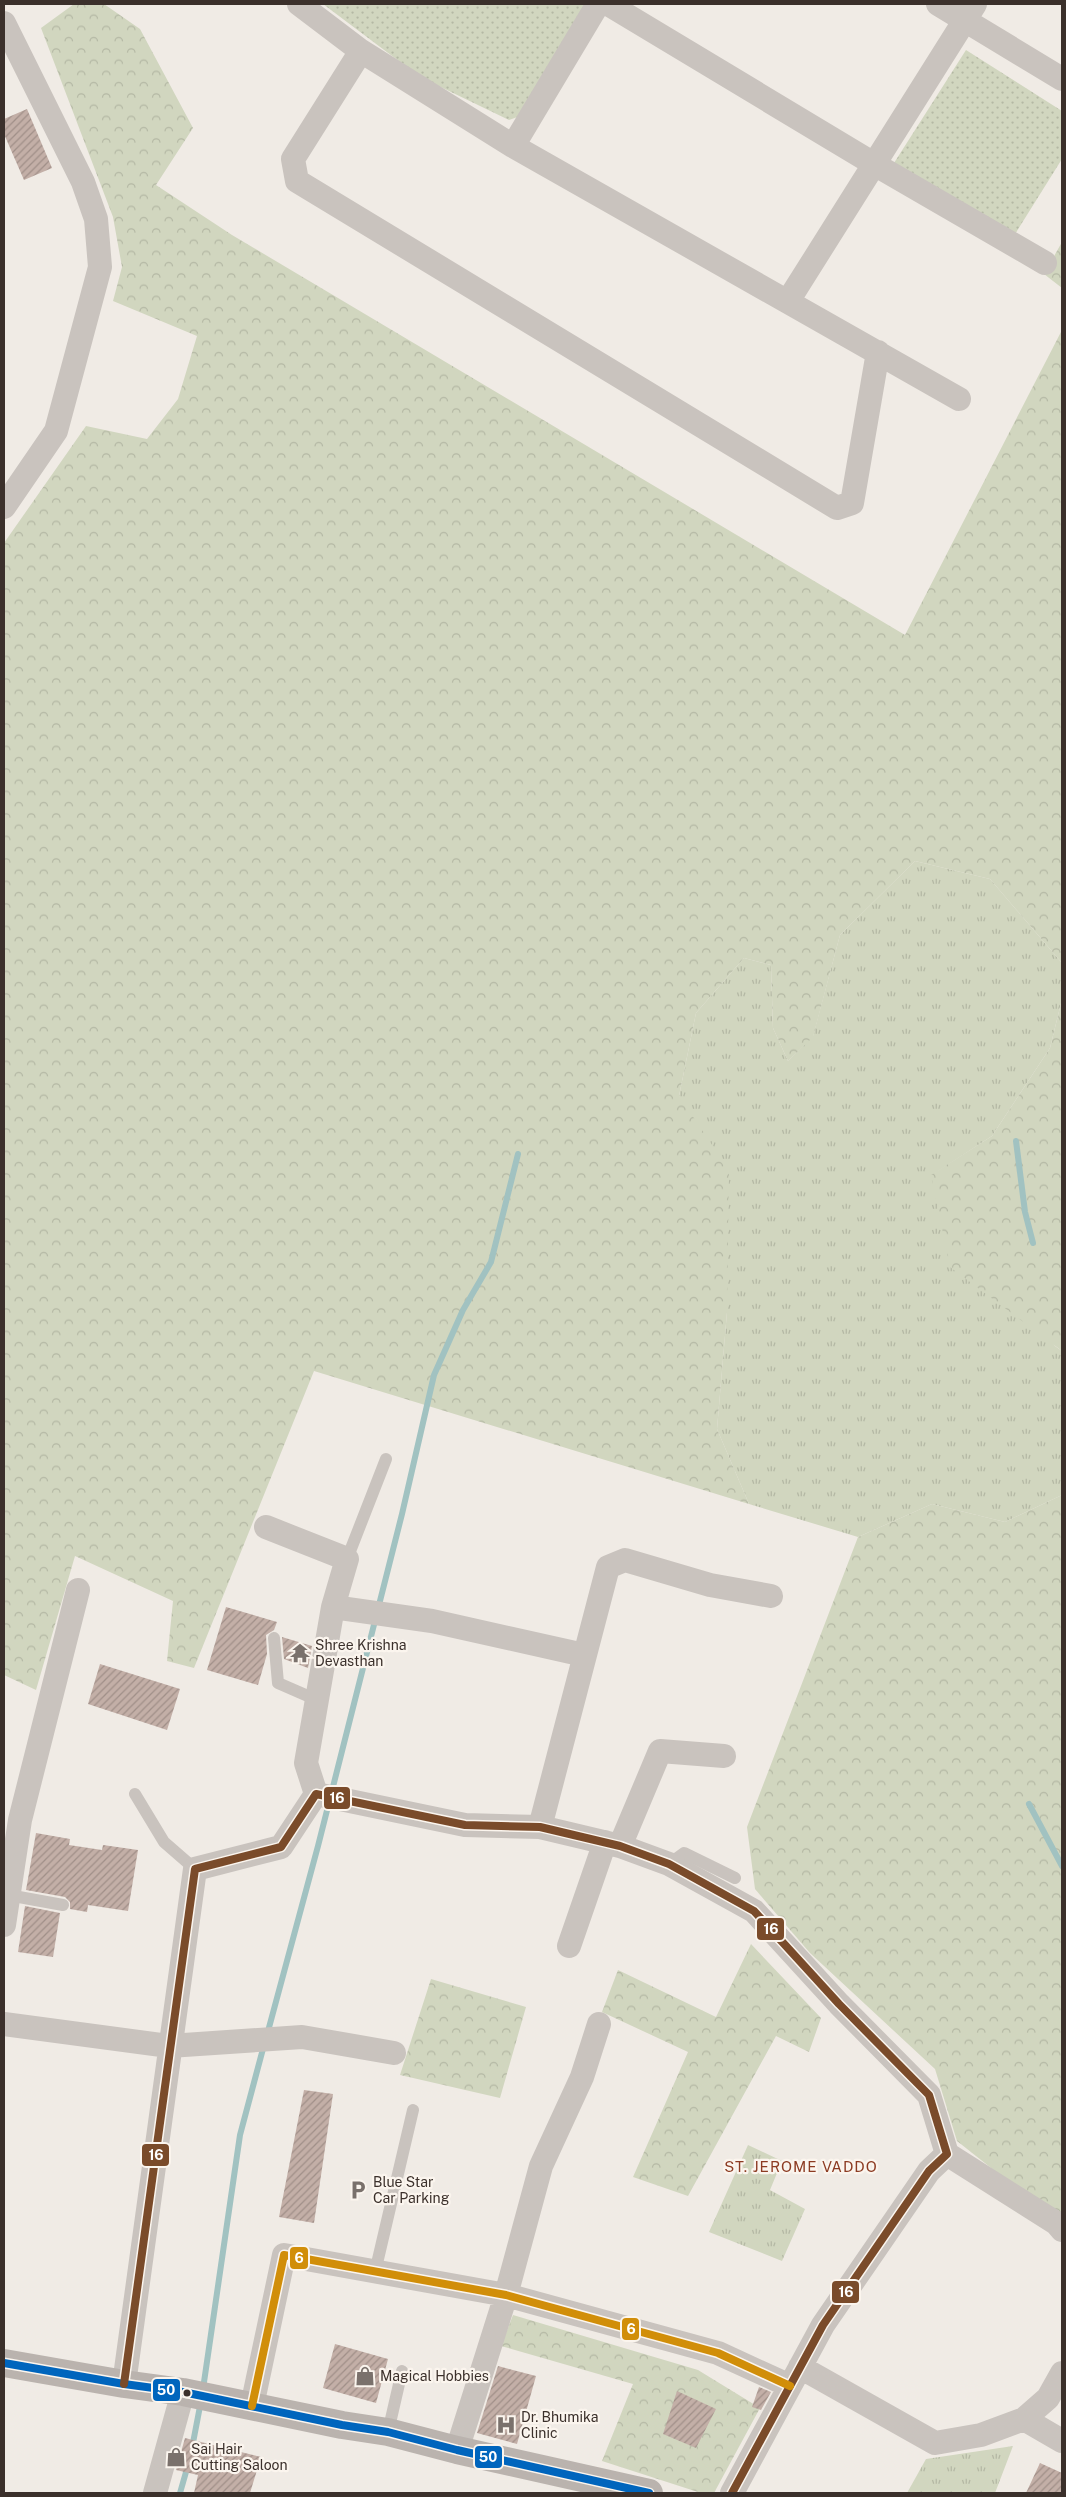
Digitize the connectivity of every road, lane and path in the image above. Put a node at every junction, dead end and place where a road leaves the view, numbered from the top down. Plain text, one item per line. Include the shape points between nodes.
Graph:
1 (299, 4) edge
2 (598, 4) edge
3 (608, 4) edge
4 (938, 4) edge
5 (970, 12) edge
6 (4, 23) edge
7 (361, 51) junction
8 (1062, 79) edge
9 (513, 146) junction
10 (874, 164) junction
11 (1045, 263) dead end
12 (788, 301) junction
13 (878, 352) junction
14 (959, 399) dead end
15 (4, 507) edge
16 (386, 1459) dead end
17 (266, 1527) dead end
18 (347, 1559) junction
19 (78, 1590) dead end
20 (771, 1596) dead end
21 (333, 1607) junction
22 (274, 1638) dead end
23 (584, 1655) junction
24 (317, 1700) junction
25 (724, 1756) dead end
26 (134, 1794) dead end
27 (316, 1794) junction
28 (12, 1818) edge
29 (540, 1827) junction
30 (613, 1844) junction
31 (669, 1864) junction
32 (195, 1869) junction
33 (735, 1878) dead end
34 (8, 1896) junction
35 (63, 1905) dead end
36 (4, 1925) edge
37 (569, 1946) dead end
38 (4, 2024) edge
39 (599, 2024) dead end
40 (169, 2046) junction
41 (394, 2053) dead end
42 (413, 2110) dead end
43 (947, 2154) junction
44 (1062, 2230) edge
45 (375, 2272) junction
46 (506, 2295) junction
47 (4, 2363) edge
48 (402, 2371) dead end
49 (1062, 2373) edge
50 (795, 2376) junction
51 (124, 2384) junction
52 (183, 2392) junction
53 (252, 2406) junction
54 (1024, 2419) junction
55 (388, 2432) junction
56 (1062, 2441) edge
57 (457, 2450) junction
58 (640, 2492) edge
59 (154, 2493) edge
60 (732, 2493) edge

1 - 7 street
2 - 9 street
3 - 10 street
4 - 5 street
5 - 8 street
5 - 10 street
6 - 15 street via 83,182 96,219 100,266 56,430
7 - 9 street
7 - 13 street via 293,159 297,181 837,508 852,504
9 - 12 street
10 - 11 street
10 - 12 street
12 - 13 street
13 - 14 street
16 - 18 lane
17 - 18 street
18 - 21 street
19 - 28 street
20 - 23 street via 710,1585 625,1560 608,1567
21 - 23 street via 432,1621
21 - 24 street
22 - 24 lane via 278,1683
23 - 29 street
24 - 27 street via 306,1763
25 - 30 street via 660,1751
26 - 32 lane via 164,1842
27 - 29 street via 465,1825
27 - 32 street via 281,1847
28 - 34 street
29 - 30 street
30 - 31 street
30 - 37 street
31 - 33 lane via 684,1853
31 - 43 street via 754,1910 839,2004 929,2095
32 - 40 street
34 - 35 lane
34 - 36 street
38 - 40 street
39 - 46 street via 582,2077 541,2166
40 - 41 street via 302,2037
40 - 51 street
42 - 45 lane
43 - 44 street via 1056,2223
43 - 50 street via 929,2171 823,2325
45 - 46 street
45 - 53 street via 284,2256
46 - 50 street
46 - 57 street
47 - 51 main road
48 - 55 lane
49 - 54 street via 1048,2398
50 - 54 street via 935,2442 981,2435
50 - 60 street
51 - 52 main road
52 - 53 main road
52 - 59 street
53 - 55 main road
54 - 56 street
55 - 57 main road
57 - 58 main road

